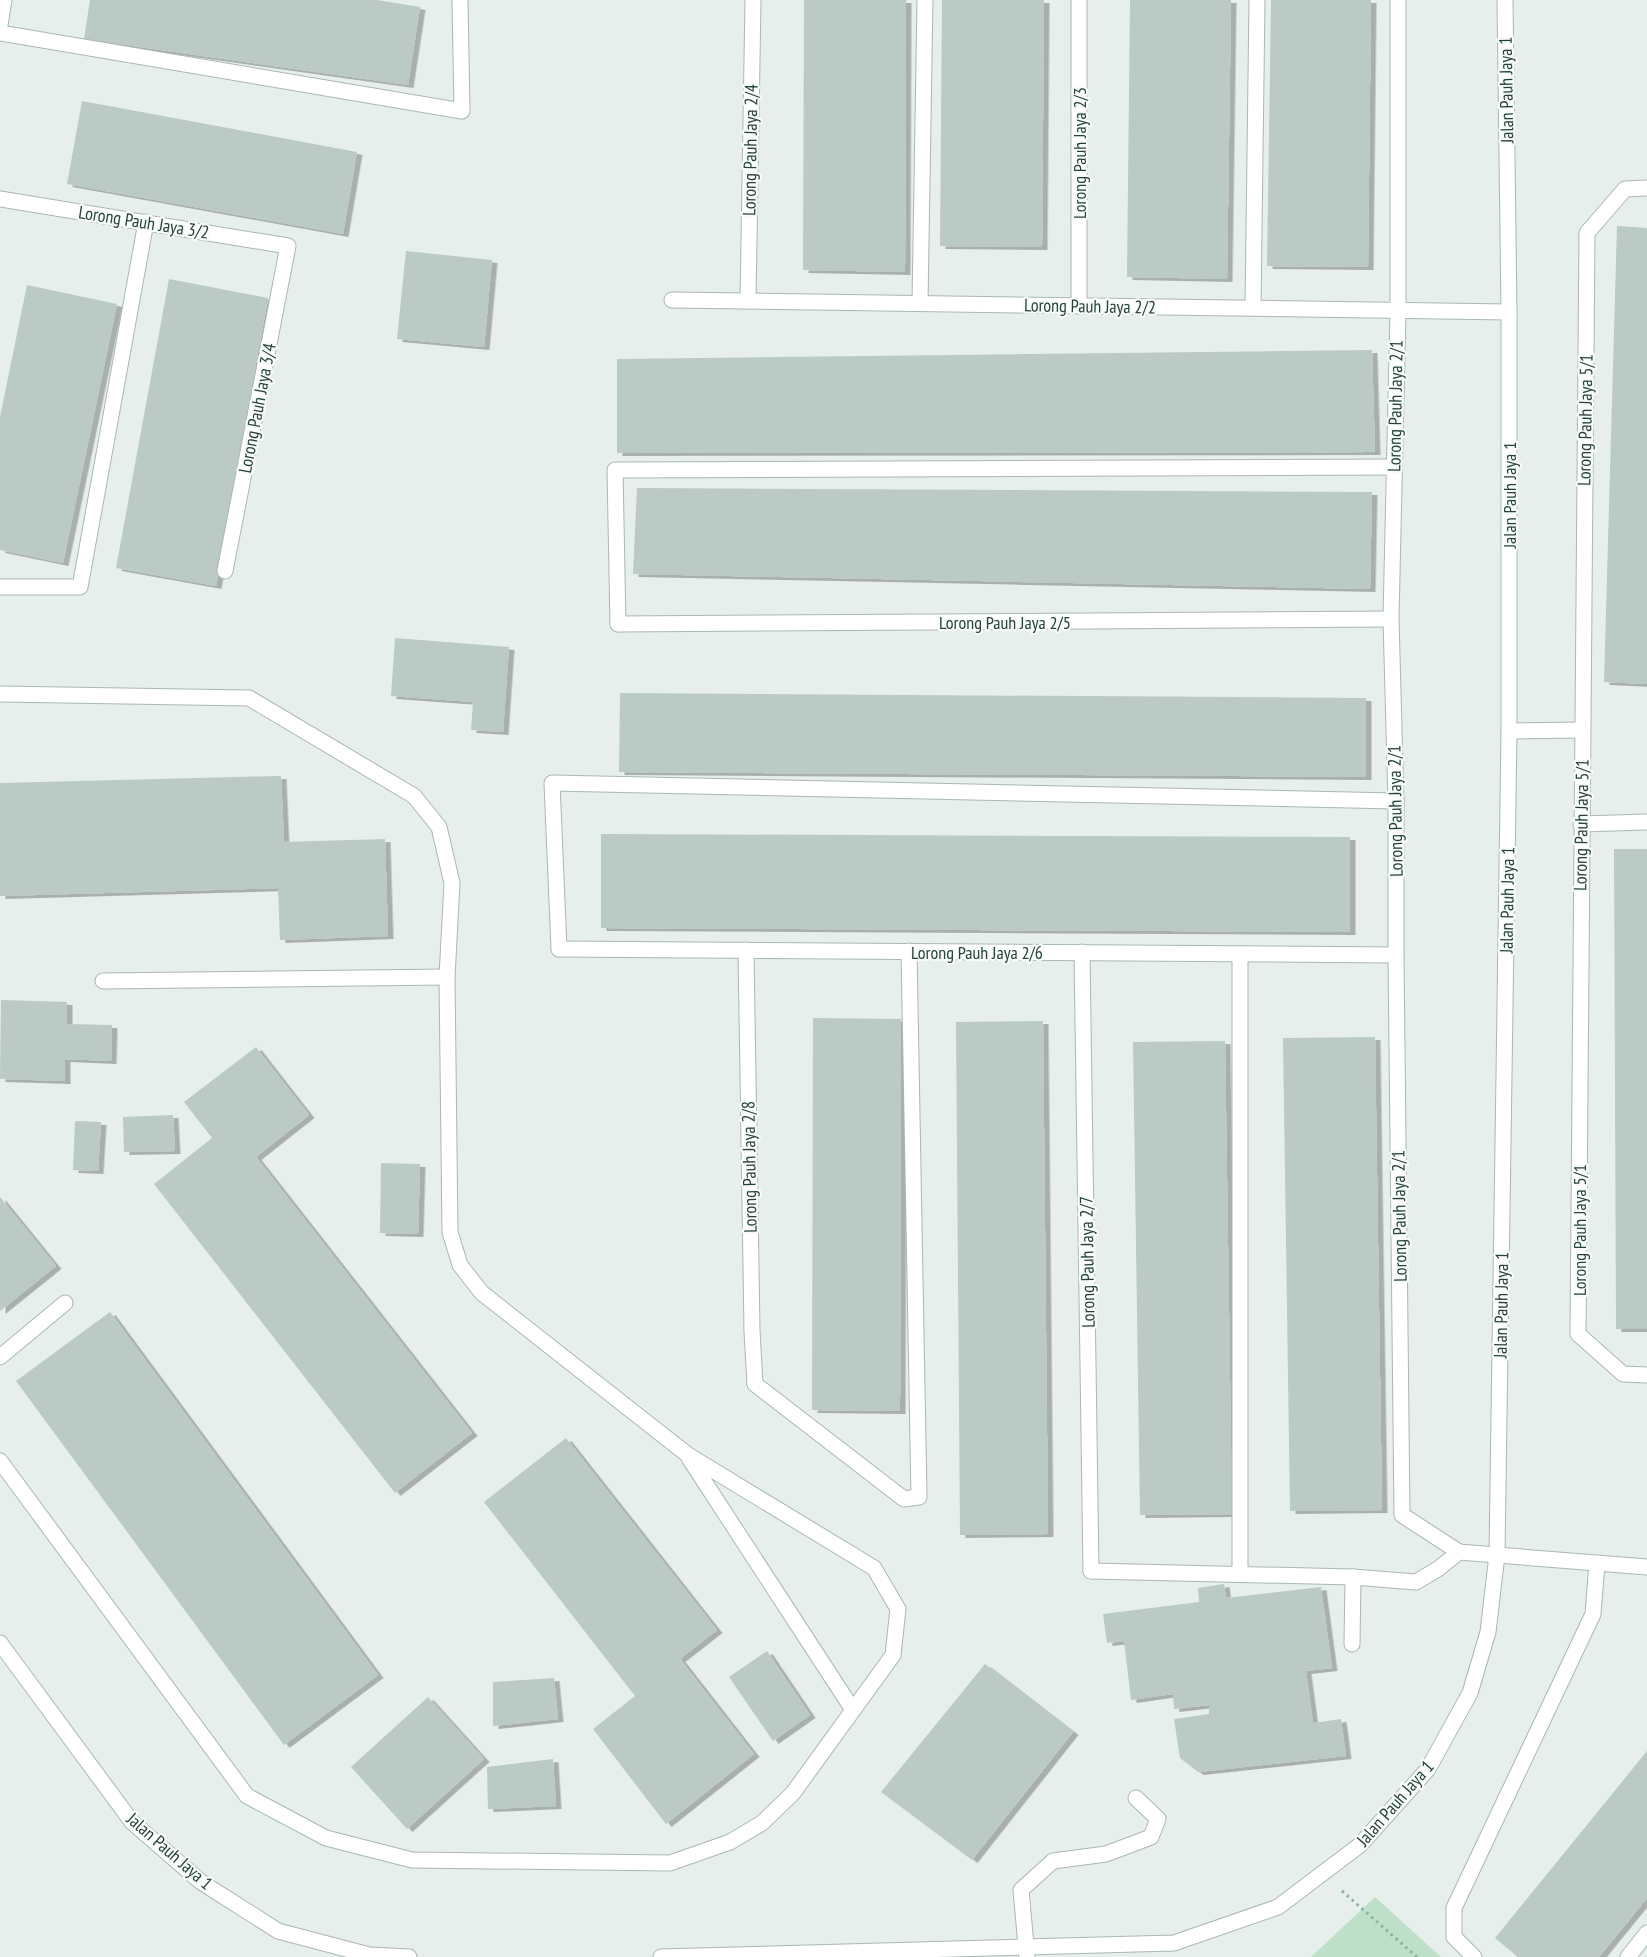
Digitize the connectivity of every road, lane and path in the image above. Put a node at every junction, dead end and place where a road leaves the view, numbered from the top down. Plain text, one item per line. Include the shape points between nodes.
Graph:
1 (4, 0) edge
2 (460, 0) edge
3 (753, 0) edge
4 (926, 0) edge
5 (1079, 0) edge
6 (1257, 0) edge
7 (1398, 0) edge
8 (1505, 0) edge
9 (0, 25) edge
10 (0, 33) edge
11 (1647, 188) edge
12 (0, 199) edge
13 (146, 222) junction
14 (288, 246) joint
15 (672, 300) dead end
16 (748, 301) junction
17 (920, 303) junction
18 (1079, 306) junction
19 (1253, 308) junction
20 (1398, 311) junction
21 (1509, 312) junction
22 (1394, 467) junction
23 (225, 571) dead end
24 (0, 587) edge
25 (1391, 619) junction
26 (0, 694) edge
27 (1582, 730) junction
28 (1509, 732) junction
29 (1396, 801) junction
30 (1647, 822) edge
31 (1581, 824) junction
32 (746, 950) junction
33 (909, 951) junction
34 (1082, 952) junction
35 (1240, 954) junction
36 (1396, 955) junction
37 (447, 977) junction
38 (103, 981) dead end
39 (65, 1303) dead end
40 (0, 1357) edge
41 (1647, 1375) edge
42 (688, 1455) junction
43 (0, 1461) edge
44 (1459, 1552) junction
45 (1497, 1555) junction
46 (1597, 1563) junction
47 (1647, 1567) edge
48 (1240, 1574) junction
49 (1353, 1577) junction
50 (0, 1643) edge
51 (1352, 1644) dead end
52 (853, 1710) junction
53 (1136, 1798) dead end
54 (1323, 1874) junction
55 (1647, 1933) edge
56 (1027, 1952) edge
57 (857, 1954) edge
58 (409, 1957) edge
59 (661, 1957) edge
60 (675, 1957) edge
61 (1417, 1957) edge
62 (1474, 1957) edge
63 (1628, 1957) edge

1 - 9 street
2 - 10 street via 462,111
3 - 16 street, Lorong Pauh Jaya 2/4
4 - 17 street
5 - 18 street, Lorong Pauh Jaya 2/3
6 - 19 street
7 - 20 street, Lorong Pauh Jaya 2/1
8 - 21 street, Jalan Pauh Jaya 1
11 - 27 street, Lorong Pauh Jaya 5/1 via 1625,189 1587,232
12 - 13 street, Lorong Pauh Jaya 3/2
13 - 14 street, Lorong Pauh Jaya 3/2
13 - 24 street via 80,587
14 - 23 street, Lorong Pauh Jaya 3/4
15 - 16 street, Lorong Pauh Jaya 2/2
16 - 17 street, Lorong Pauh Jaya 2/2
17 - 18 street, Lorong Pauh Jaya 2/2
18 - 19 street, Lorong Pauh Jaya 2/2
19 - 20 street, Lorong Pauh Jaya 2/2
20 - 21 street, Lorong Pauh Jaya 2/2
20 - 22 street, Lorong Pauh Jaya 2/1
21 - 28 street, Jalan Pauh Jaya 1
22 - 25 street, Lorong Pauh Jaya 2/1
22 - 25 street, Lorong Pauh Jaya 2/5 via 615,470 618,624
25 - 29 street, Lorong Pauh Jaya 2/1
26 - 37 street via 249,698 414,796 439,826 452,883
27 - 28 street
27 - 31 street, Lorong Pauh Jaya 5/1
28 - 45 street, Jalan Pauh Jaya 1
29 - 32 street, Lorong Pauh Jaya 2/6 via 552,783 559,949
29 - 36 street, Lorong Pauh Jaya 2/1
30 - 31 street
31 - 41 street, Lorong Pauh Jaya 5/1 via 1578,1334 1623,1374
32 - 33 street, Lorong Pauh Jaya 2/6
32 - 33 street, Lorong Pauh Jaya 2/8 via 755,1384 904,1500 919,1497
33 - 34 street, Lorong Pauh Jaya 2/6
34 - 35 street, Lorong Pauh Jaya 2/6
34 - 48 street, Lorong Pauh Jaya 2/7 via 1091,1571
35 - 36 street, Lorong Pauh Jaya 2/6
35 - 48 street
36 - 44 street, Lorong Pauh Jaya 2/1 via 1402,1515
37 - 38 street
37 - 42 street via 450,1232 460,1265 482,1293
39 - 40 street
42 - 52 street
42 - 52 street via 874,1568 898,1610 893,1655
43 - 52 street via 247,1796 326,1838 412,1860 670,1863 730,1842 762,1823 793,1793
44 - 45 street, Lorong Pauh Jaya 2/1
44 - 49 street via 1416,1582
45 - 46 street, Lorong Pauh Jaya 2/1
45 - 54 street, Jalan Pauh Jaya 1 via 1488,1632 1470,1693 1428,1769 1360,1845
46 - 47 street, Lorong Pauh Jaya 2/1
46 - 62 street via 1593,1614 1454,1908 1454,1937
48 - 49 street
49 - 51 street
50 - 58 street, Jalan Pauh Jaya 1 via 132,1822 201,1882 278,1932 369,1955
53 - 56 street via 1158,1819 1151,1837 1106,1854 1053,1861 1020,1890
54 - 56 street, Jalan Pauh Jaya 1 via 1278,1907 1174,1943
54 - 61 path
55 - 63 street
56 - 57 street, Jalan Pauh Jaya 1
57 - 60 street, Jalan Pauh Jaya 1
59 - 60 street, Jalan Pauh Jaya 1

